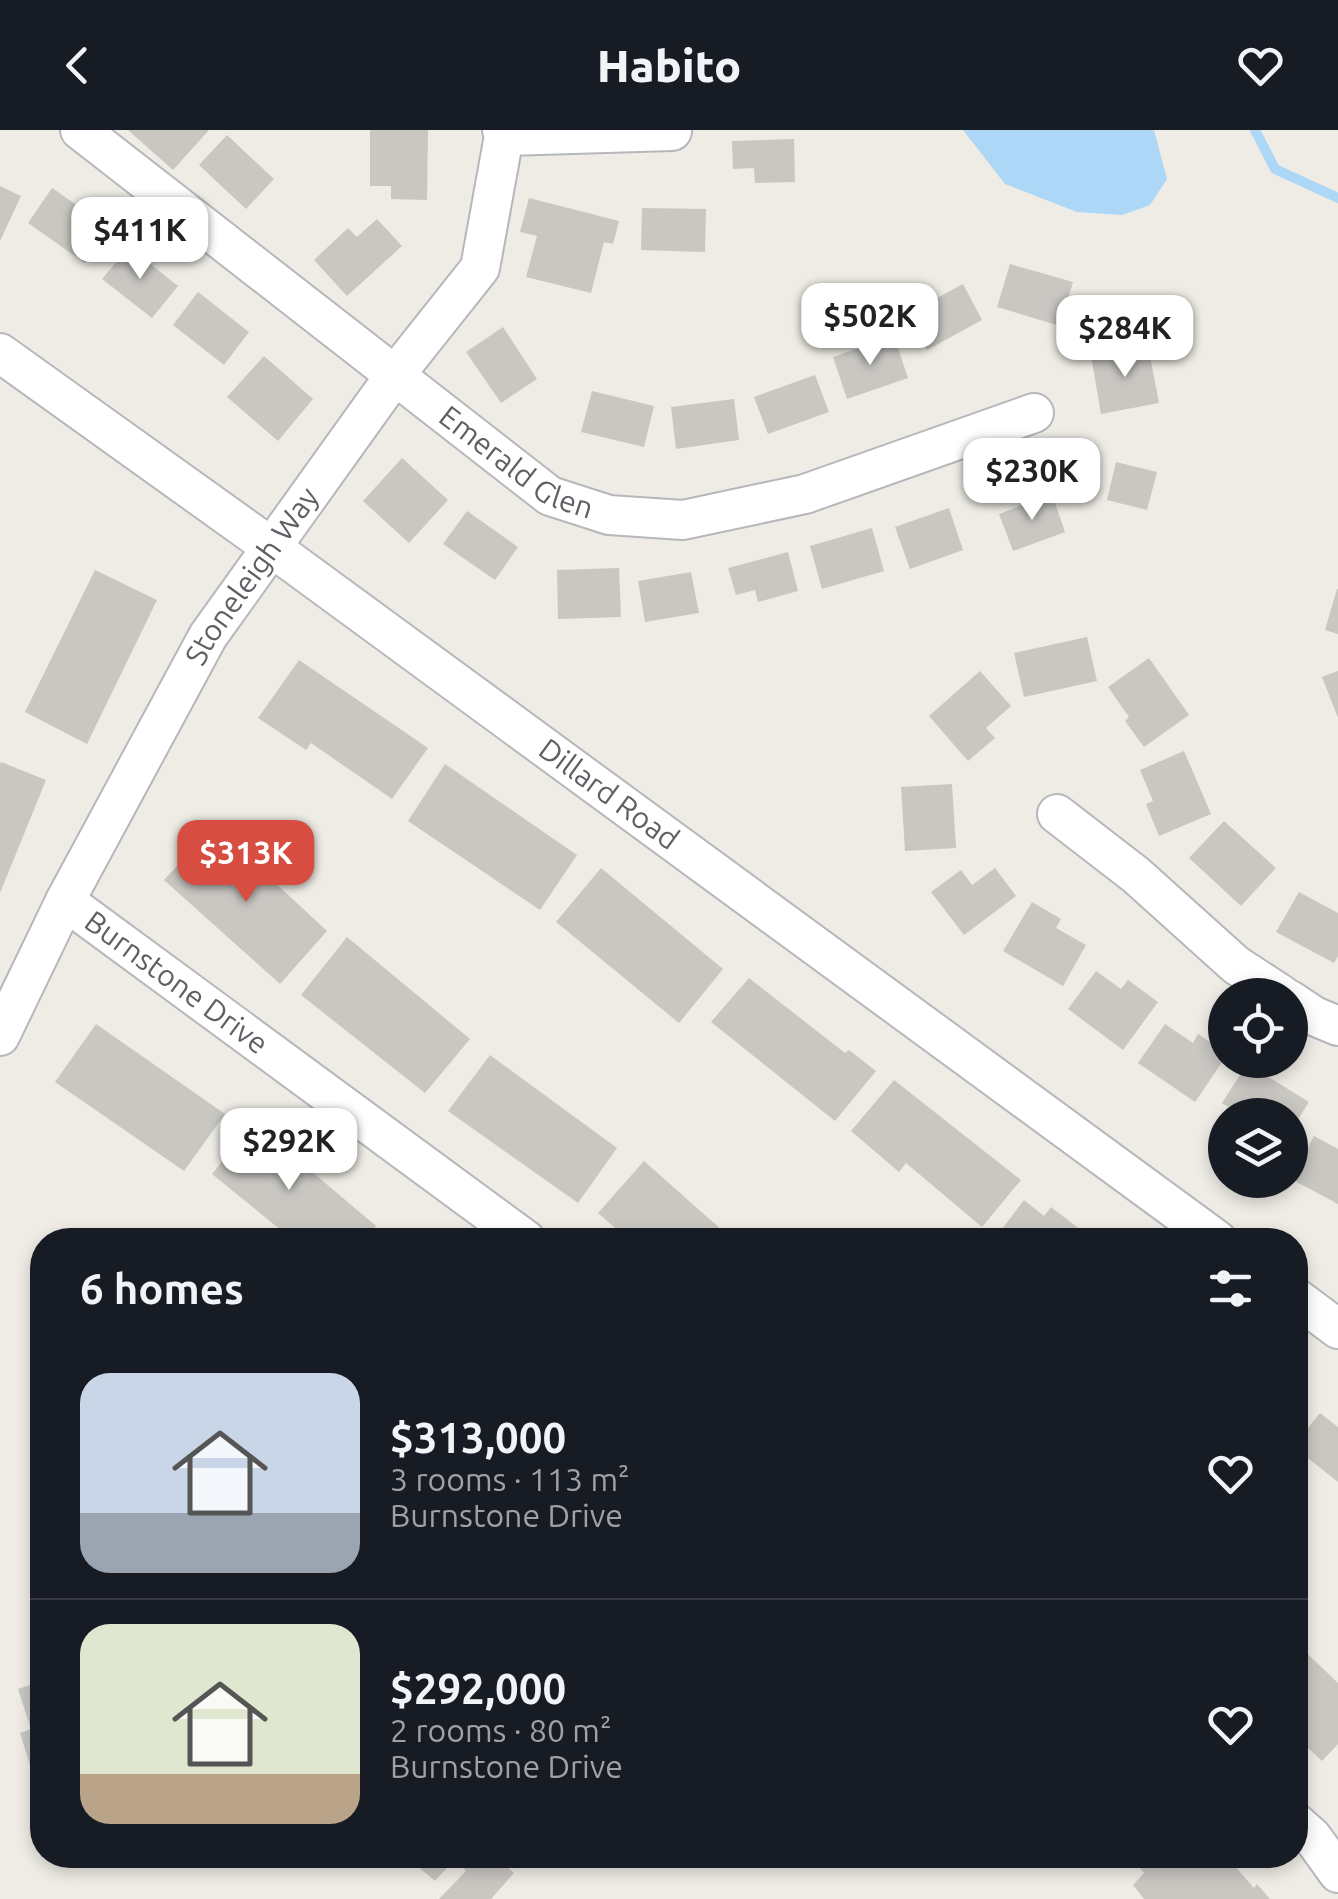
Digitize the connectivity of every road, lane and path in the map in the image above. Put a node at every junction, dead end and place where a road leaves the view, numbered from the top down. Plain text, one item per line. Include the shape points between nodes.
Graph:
1 (80, 130) edge
2 (672, 131) edge
3 (503, 133) edge
4 (0, 353) edge
5 (396, 374) junction
6 (1034, 414) dead end
7 (271, 547) junction
8 (1057, 814) dead end
9 (65, 901) junction
10 (1257, 978) edge
11 (1308, 1012) edge
12 (1338, 1026) edge
13 (0, 1036) edge
14 (510, 1228) edge
15 (1201, 1228) edge
16 (1308, 1307) edge
17 (1338, 1329) edge
18 (1308, 1833) edge
19 (1338, 1873) edge

1 - 5 street, Emerald Glen
2 - 3 street
3 - 5 street, Stoneleigh Way via 480,268
4 - 7 street, Dillard Road
5 - 6 street, Emerald Glen via 550,496 609,515 683,520 805,494
5 - 7 street, Stoneleigh Way
7 - 9 street, Stoneleigh Way via 208,636
7 - 15 street, Dillard Road
8 - 10 street
9 - 13 street, Stoneleigh Way
9 - 14 street, Burnstone Drive
11 - 12 street
16 - 17 street
18 - 19 street

